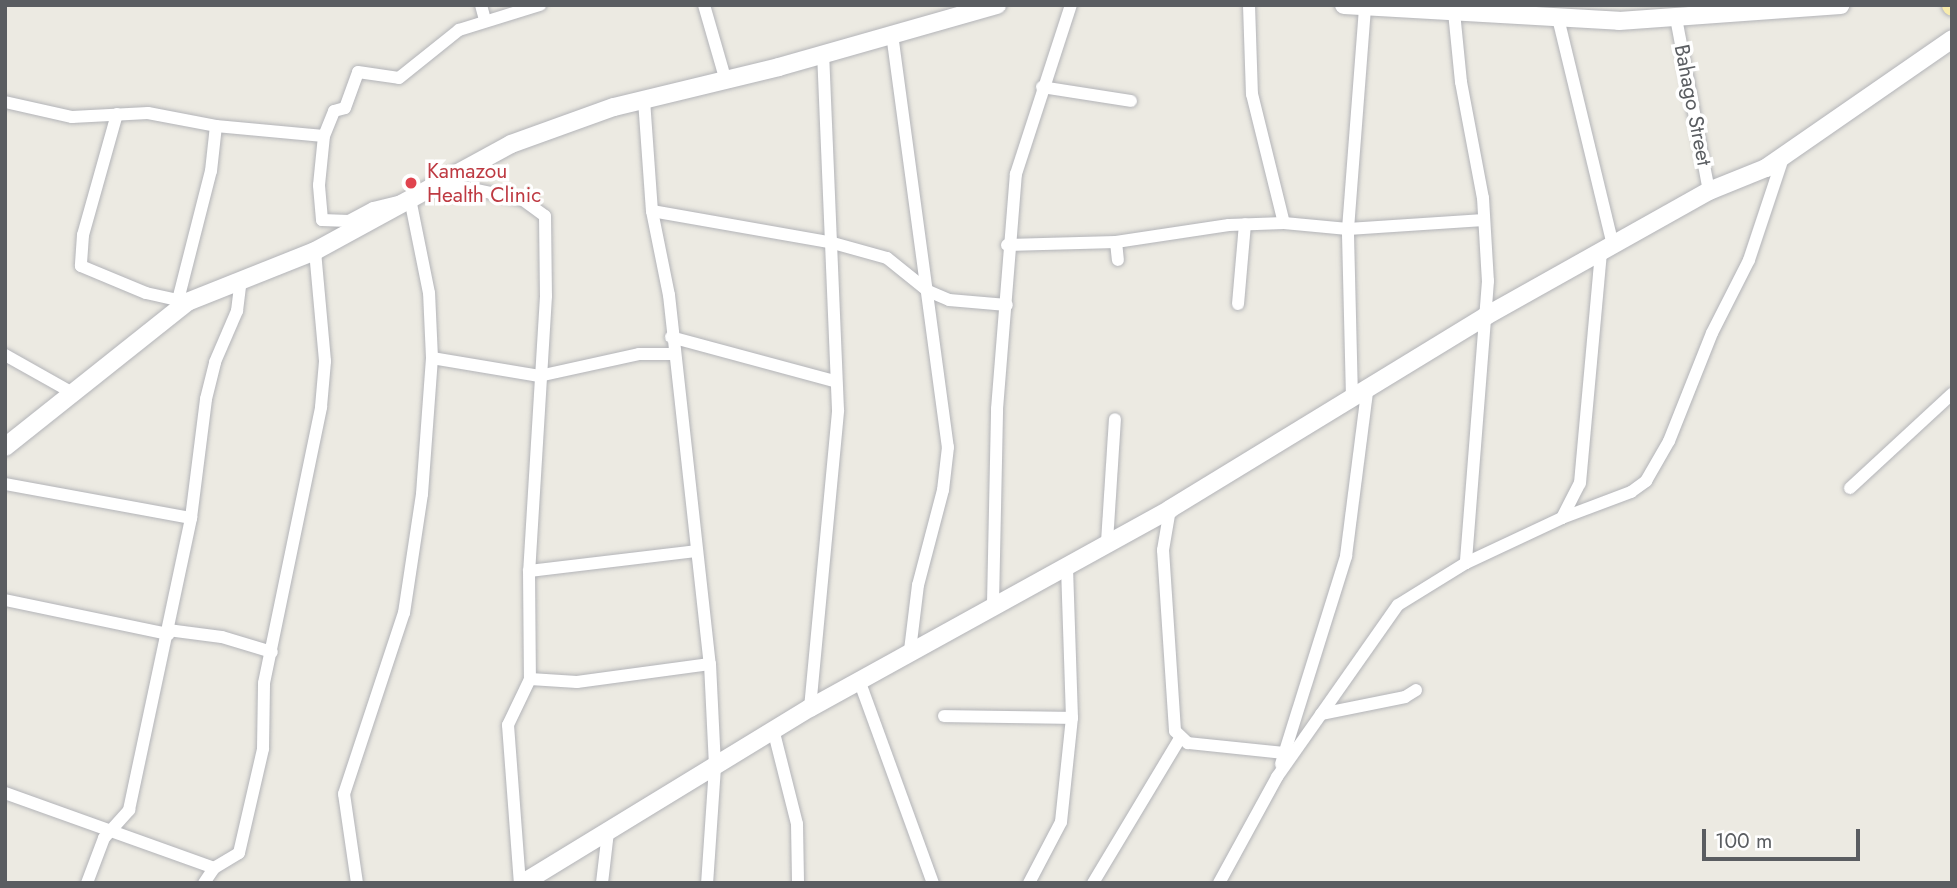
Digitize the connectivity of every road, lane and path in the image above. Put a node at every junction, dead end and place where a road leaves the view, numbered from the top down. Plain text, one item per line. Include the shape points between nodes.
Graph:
1 (481, 5) edge
2 (540, 5) edge
3 (704, 5) edge
4 (997, 5) edge
5 (1071, 5) edge
6 (1249, 5) edge
7 (1344, 5) edge
8 (1840, 5) edge
9 (1366, 6) edge
10 (1454, 12) junction
11 (1558, 18) junction
12 (1676, 18) junction
13 (485, 19) junction
14 (892, 34) junction
15 (1952, 39) edge
16 (823, 55) junction
17 (726, 81) junction
18 (1042, 87) junction
19 (645, 100) junction
20 (1131, 101) dead end
21 (5, 102) edge
22 (117, 114) junction
23 (216, 126) junction
24 (324, 136) junction
25 (1785, 153) junction
26 (440, 181) junction
27 (1709, 191) junction
28 (410, 200) junction
29 (652, 211) junction
30 (1484, 220) junction
31 (1284, 223) junction
32 (1245, 224) junction
33 (1348, 229) junction
34 (1116, 242) junction
35 (833, 243) junction
36 (1007, 245) junction
37 (1607, 248) junction
38 (315, 251) junction
39 (1118, 260) dead end
40 (241, 279) junction
41 (928, 291) junction
42 (183, 301) junction
43 (1238, 304) dead end
44 (1007, 305) junction
45 (1486, 316) junction
46 (671, 337) junction
47 (673, 354) junction
48 (5, 355) edge
49 (432, 358) junction
50 (539, 376) junction
51 (834, 381) junction
52 (71, 392) junction
53 (1952, 394) edge
54 (1359, 395) junction
55 (1115, 419) dead end
56 (6, 450) edge
57 (5, 484) edge
58 (1850, 488) dead end
59 (1170, 509) junction
60 (191, 518) junction
61 (1562, 518) junction
62 (1107, 542) junction
63 (696, 551) junction
64 (1466, 563) junction
65 (1067, 566) junction
66 (529, 571) junction
67 (5, 600) edge
68 (993, 604) junction
69 (168, 632) junction
70 (910, 650) junction
71 (272, 652) junction
72 (710, 664) junction
73 (530, 679) junction
74 (859, 680) junction
75 (1416, 690) dead end
76 (810, 708) junction
77 (1321, 714) junction
78 (944, 716) dead end
79 (1073, 718) junction
80 (774, 729) junction
81 (1180, 740) junction
82 (1285, 753) junction
83 (715, 767) junction
84 (1278, 777) junction
85 (5, 793) edge
86 (113, 829) junction
87 (608, 832) junction
88 (214, 869) junction
89 (86, 883) edge
90 (204, 883) edge
91 (357, 883) edge
92 (522, 883) edge
93 (602, 883) edge
94 (707, 883) edge
95 (798, 883) edge
96 (933, 883) edge
97 (1029, 883) edge
98 (1093, 883) edge
99 (1219, 883) edge

1 - 13 street
2 - 13 street
3 - 17 street
4 - 14 street
5 - 18 street
6 - 31 street via 1252,94
7 - 9 street
8 - 12 street
9 - 10 street
9 - 33 street
10 - 11 street
10 - 30 street
11 - 12 street
11 - 37 street
12 - 27 street, Bahago Street
13 - 24 street via 460,30 400,78 358,72 345,108 334,111
14 - 16 street
14 - 41 street via 912,207
15 - 25 street
16 - 17 street
16 - 35 street
17 - 19 street
18 - 20 street
18 - 36 street via 1016,174
19 - 26 street via 511,144
19 - 29 street
21 - 22 street via 72,117
22 - 23 street via 148,113
22 - 42 street via 83,235 80,266 146,293
23 - 24 street
23 - 42 street
24 - 28 street via 319,185 322,220 349,221 373,208
25 - 27 street via 1751,176
25 - 61 street via 1749,260 1712,333 1669,441 1646,481 1631,492
26 - 28 street
26 - 50 street via 523,200 545,216 546,296
27 - 37 street
28 - 38 street
28 - 49 street via 429,293
29 - 35 street
29 - 46 street via 662,248
30 - 33 street
30 - 45 street
31 - 32 street
31 - 33 street
32 - 34 street
32 - 43 street
33 - 54 street
34 - 36 street
34 - 39 street
35 - 41 street via 887,258
35 - 51 street
36 - 44 street
37 - 45 street
37 - 61 street via 1580,483
38 - 40 street
38 - 71 street via 325,361 321,407
40 - 42 street
40 - 60 street via 237,311 215,362 206,399
41 - 44 street via 949,300
41 - 70 street via 947,459 918,585
42 - 52 street
44 - 68 street via 997,409
45 - 54 street
45 - 64 street
46 - 47 street
46 - 51 street
47 - 50 street via 639,354
47 - 63 street
48 - 52 street
49 - 50 street
49 - 91 street via 422,494 404,613 344,794
50 - 66 street
51 - 76 street via 835,465
52 - 56 street
53 - 58 street
54 - 59 street
54 - 82 street via 1346,556
55 - 62 street
57 - 60 street
59 - 62 street
59 - 81 street via 1163,550 1175,732
60 - 69 street
61 - 64 street
62 - 65 street
63 - 66 street
63 - 72 street
64 - 77 street via 1398,605
65 - 68 street
65 - 79 street
66 - 73 street
67 - 69 street
68 - 70 street
69 - 71 street via 222,637
69 - 86 street via 129,810
70 - 74 street
71 - 88 street via 264,683 264,749 248,819 237,856
72 - 73 street via 577,682
72 - 83 street
73 - 92 street via 508,725
74 - 76 street
74 - 96 street
75 - 77 street via 1405,697
76 - 80 street
77 - 84 street
78 - 79 street
79 - 97 street via 1059,830
80 - 83 street
80 - 95 street via 797,824
81 - 82 street
81 - 98 street
82 - 84 street
83 - 87 street
83 - 94 street
84 - 99 street
85 - 86 street
86 - 88 street
86 - 89 street via 96,852
87 - 92 street
87 - 93 street
88 - 90 street

